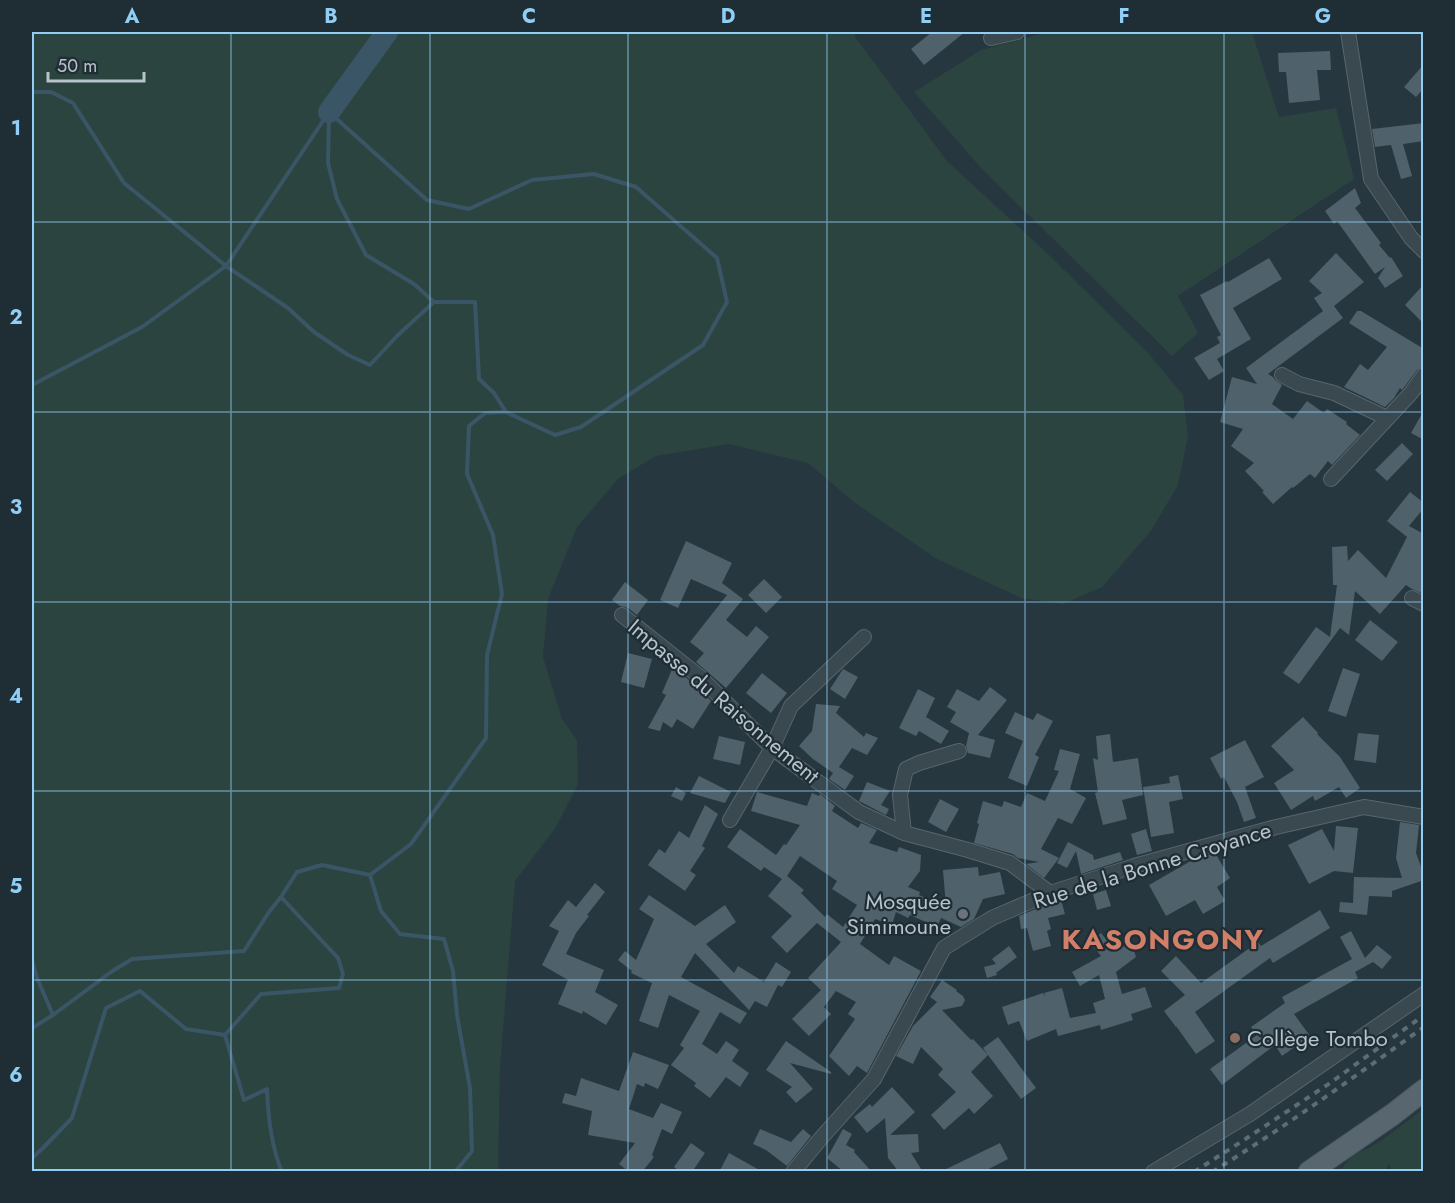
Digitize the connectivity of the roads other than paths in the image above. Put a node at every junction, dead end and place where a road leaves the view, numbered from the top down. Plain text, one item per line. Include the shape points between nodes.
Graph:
1 (1017, 32) edge
2 (1348, 32) edge
3 (991, 38) dead end
4 (1424, 251) edge
5 (1282, 375) dead end
6 (1424, 375) edge
7 (1388, 418) junction
8 (1331, 479) dead end
9 (622, 615) dead end
10 (864, 637) dead end
11 (772, 748) junction
12 (959, 751) dead end
13 (1424, 817) edge
14 (730, 820) dead end
15 (904, 833) junction
16 (1050, 892) junction
17 (1424, 994) edge
18 (1424, 1090) edge
19 (793, 1172) edge
20 (1153, 1172) edge
21 (1309, 1172) edge

1 - 3 street
2 - 4 street via 1371,179
5 - 7 street
6 - 7 street
7 - 8 street
9 - 11 street, Impasse du Raisonnement via 700,677
10 - 11 street via 791,706
11 - 14 street
11 - 15 street, Impasse du Raisonnement via 860,812
12 - 15 street via 906,769 900,795
13 - 16 street, Rue de la Bonne Croyance via 1364,807 1254,833
15 - 16 street, Impasse du Raisonnement via 1010,863
16 - 19 street, Rue de la Bonne Croyance via 992,918 944,948 874,1079
17 - 20 street via 1250,1114
18 - 21 main road

